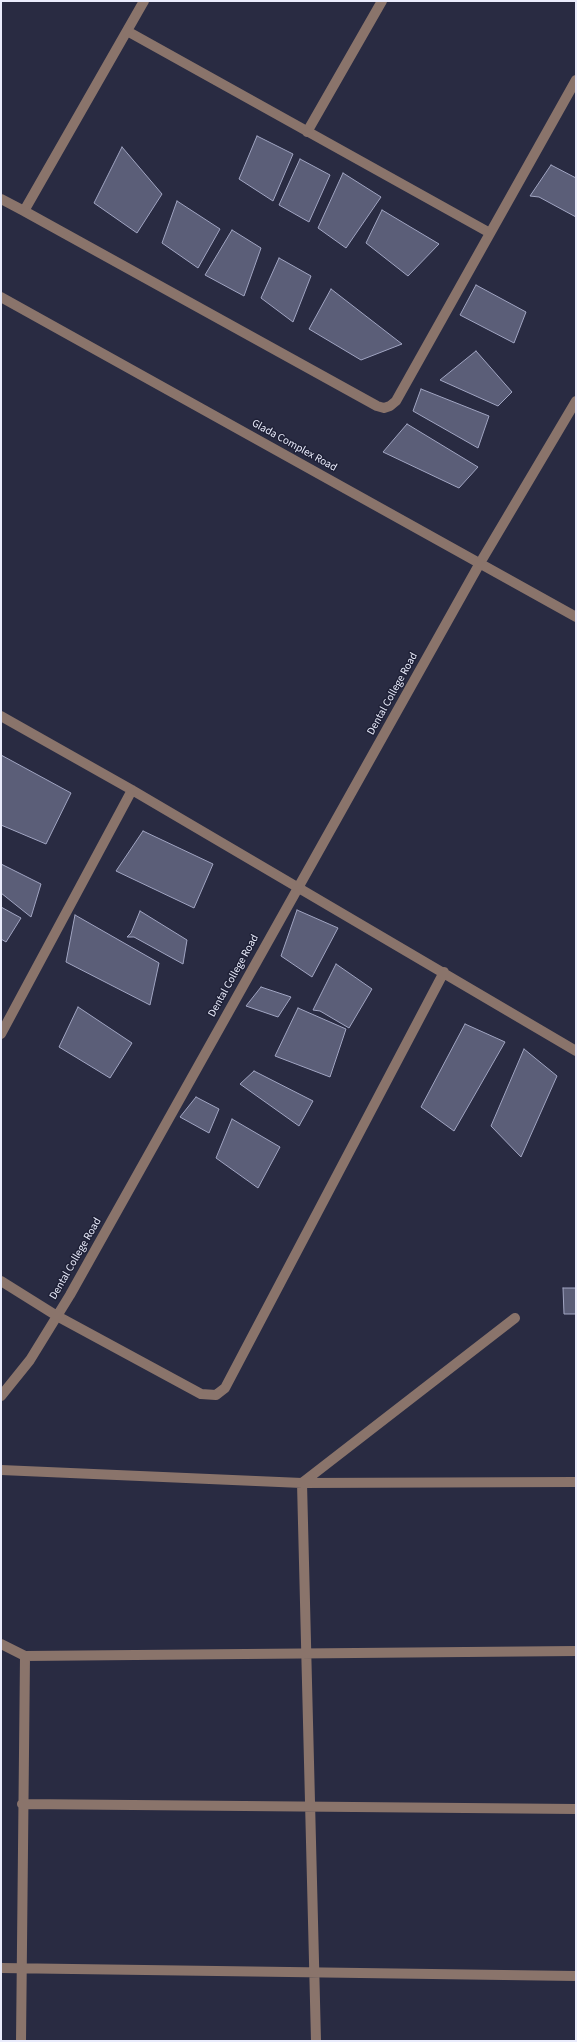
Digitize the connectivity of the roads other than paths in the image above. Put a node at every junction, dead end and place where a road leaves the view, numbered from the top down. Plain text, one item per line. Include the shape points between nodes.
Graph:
1 (144, 1) edge
2 (382, 1) edge
3 (127, 31) junction
4 (576, 80) edge
5 (307, 132) junction
6 (1, 199) edge
7 (24, 211) junction
8 (490, 233) junction
9 (1, 297) edge
10 (576, 401) edge
11 (480, 563) junction
12 (576, 617) edge
13 (1, 716) edge
14 (132, 790) junction
15 (298, 886) junction
16 (444, 972) junction
17 (1, 1034) edge
18 (576, 1051) edge
19 (1, 1281) edge
20 (57, 1316) junction
21 (515, 1318) dead end
22 (1, 1396) edge
23 (1, 1470) edge
24 (576, 1482) edge
25 (302, 1483) junction
26 (1, 1644) edge
27 (576, 1651) edge
28 (306, 1653) junction
29 (26, 1656) junction
30 (22, 1804) junction
31 (310, 1808) junction
32 (576, 1809) edge
33 (1, 1968) edge
34 (20, 1969) junction
35 (314, 1973) junction
36 (576, 1976) edge
37 (20, 2041) edge
38 (316, 2041) edge

1 - 3 street
2 - 5 street
3 - 5 street
3 - 7 street
4 - 8 street
5 - 8 street
6 - 7 street
7 - 8 street via 384,408 396,400
9 - 11 street, Glada Complex Road
10 - 11 street, Dental College Road
11 - 12 street, Glada Complex Road
11 - 15 street, Dental College Road
13 - 14 street
14 - 15 street
14 - 17 street
15 - 16 street
15 - 20 street, Dental College Road
16 - 18 street
16 - 20 street via 225,1388 216,1395 201,1394
19 - 20 street
20 - 22 street, Dental College Road via 30,1360
21 - 25 street
23 - 25 street
24 - 25 street
25 - 28 street
26 - 29 street
27 - 28 street
28 - 29 street
28 - 31 street
29 - 30 street
30 - 31 street
30 - 34 street
31 - 32 street
31 - 35 street
33 - 34 street
34 - 35 street
34 - 37 street
35 - 36 street
35 - 38 street

